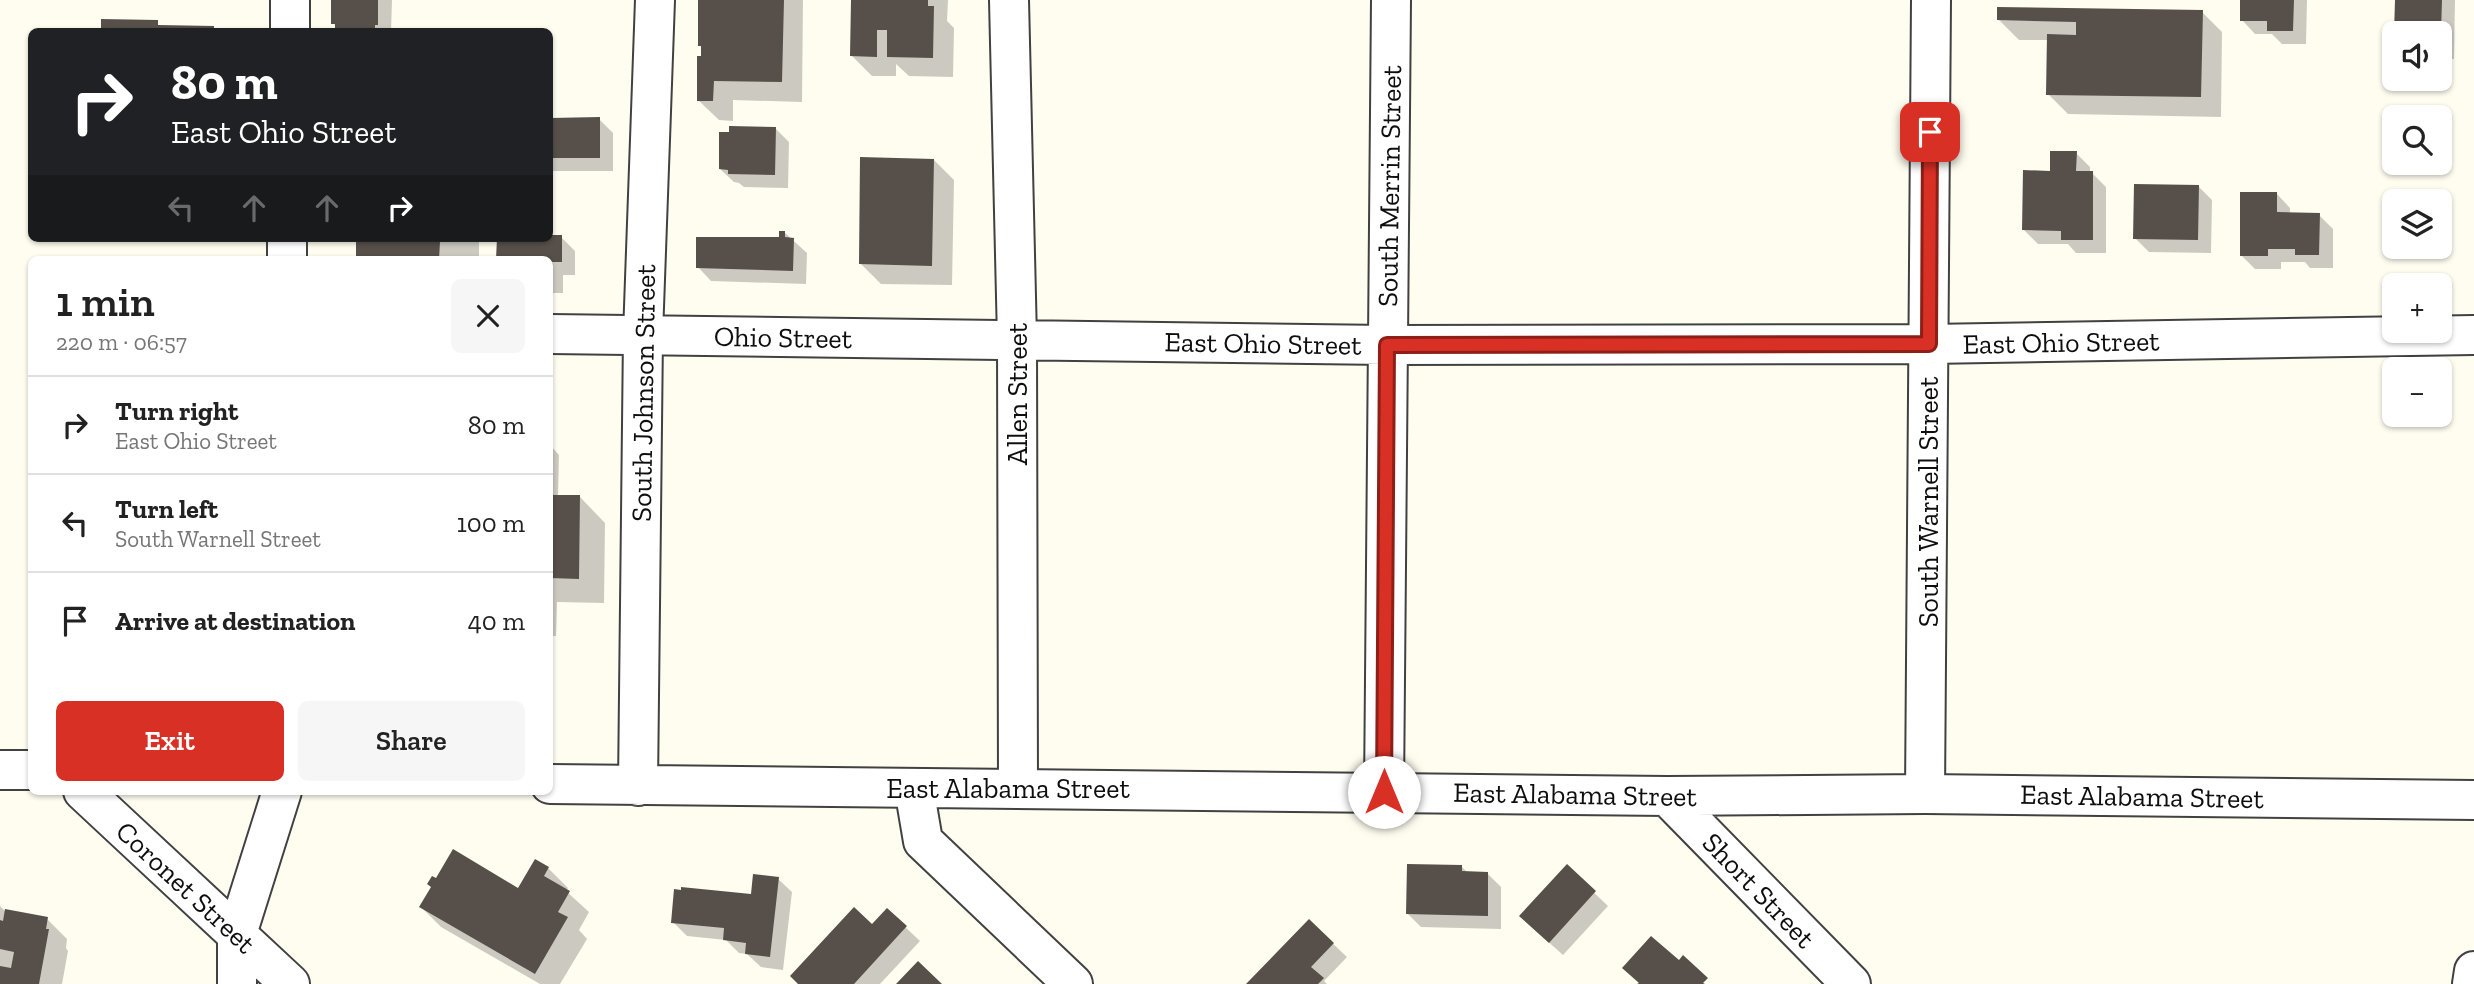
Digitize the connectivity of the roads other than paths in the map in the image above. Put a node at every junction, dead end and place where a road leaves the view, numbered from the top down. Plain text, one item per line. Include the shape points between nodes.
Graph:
1 (290, 0) edge
2 (655, 0) edge
3 (1009, 0) edge
4 (1391, 0) edge
5 (1931, 0) edge
6 (290, 28) edge
7 (553, 334) edge
8 (643, 335) junction
9 (2474, 335) edge
10 (1017, 339) junction
11 (1929, 344) junction
12 (1387, 345) junction
13 (0, 770) edge
14 (28, 770) edge
15 (553, 784) edge
16 (638, 786) junction
17 (914, 788) junction
18 (1018, 788) junction
19 (1384, 792) junction
20 (1925, 794) junction
21 (86, 795) edge
22 (281, 795) edge
23 (1667, 796) junction
24 (2474, 800) edge
25 (237, 934) junction
26 (2474, 971) edge
27 (236, 984) edge
28 (290, 984) edge
29 (1073, 984) edge
30 (1851, 984) edge
31 (2472, 984) edge

1 - 6 street
2 - 8 street, South Johnson Street
3 - 10 street, Allen Street
4 - 12 street, South Merrin Street
5 - 11 street, South Warnell Street
7 - 8 street, Ohio Street
8 - 10 street, Ohio Street
8 - 16 street, South Johnson Street
9 - 11 street, East Ohio Street
10 - 12 street, East Ohio Street
10 - 18 street, Allen Street
11 - 12 street, East Ohio Street
11 - 20 street, South Warnell Street
12 - 19 street, South Merrin Street
13 - 14 street
15 - 16 street, East Alabama Street
16 - 17 street, East Alabama Street
17 - 18 street, East Alabama Street
17 - 29 street via 923,841
18 - 19 street, East Alabama Street
19 - 23 street, East Alabama Street
20 - 23 street, East Alabama Street
20 - 24 street, East Alabama Street
21 - 25 street, Coronet Street
22 - 25 street
23 - 30 street, Short Street
25 - 27 street
25 - 28 street, Coronet Street
26 - 31 street

